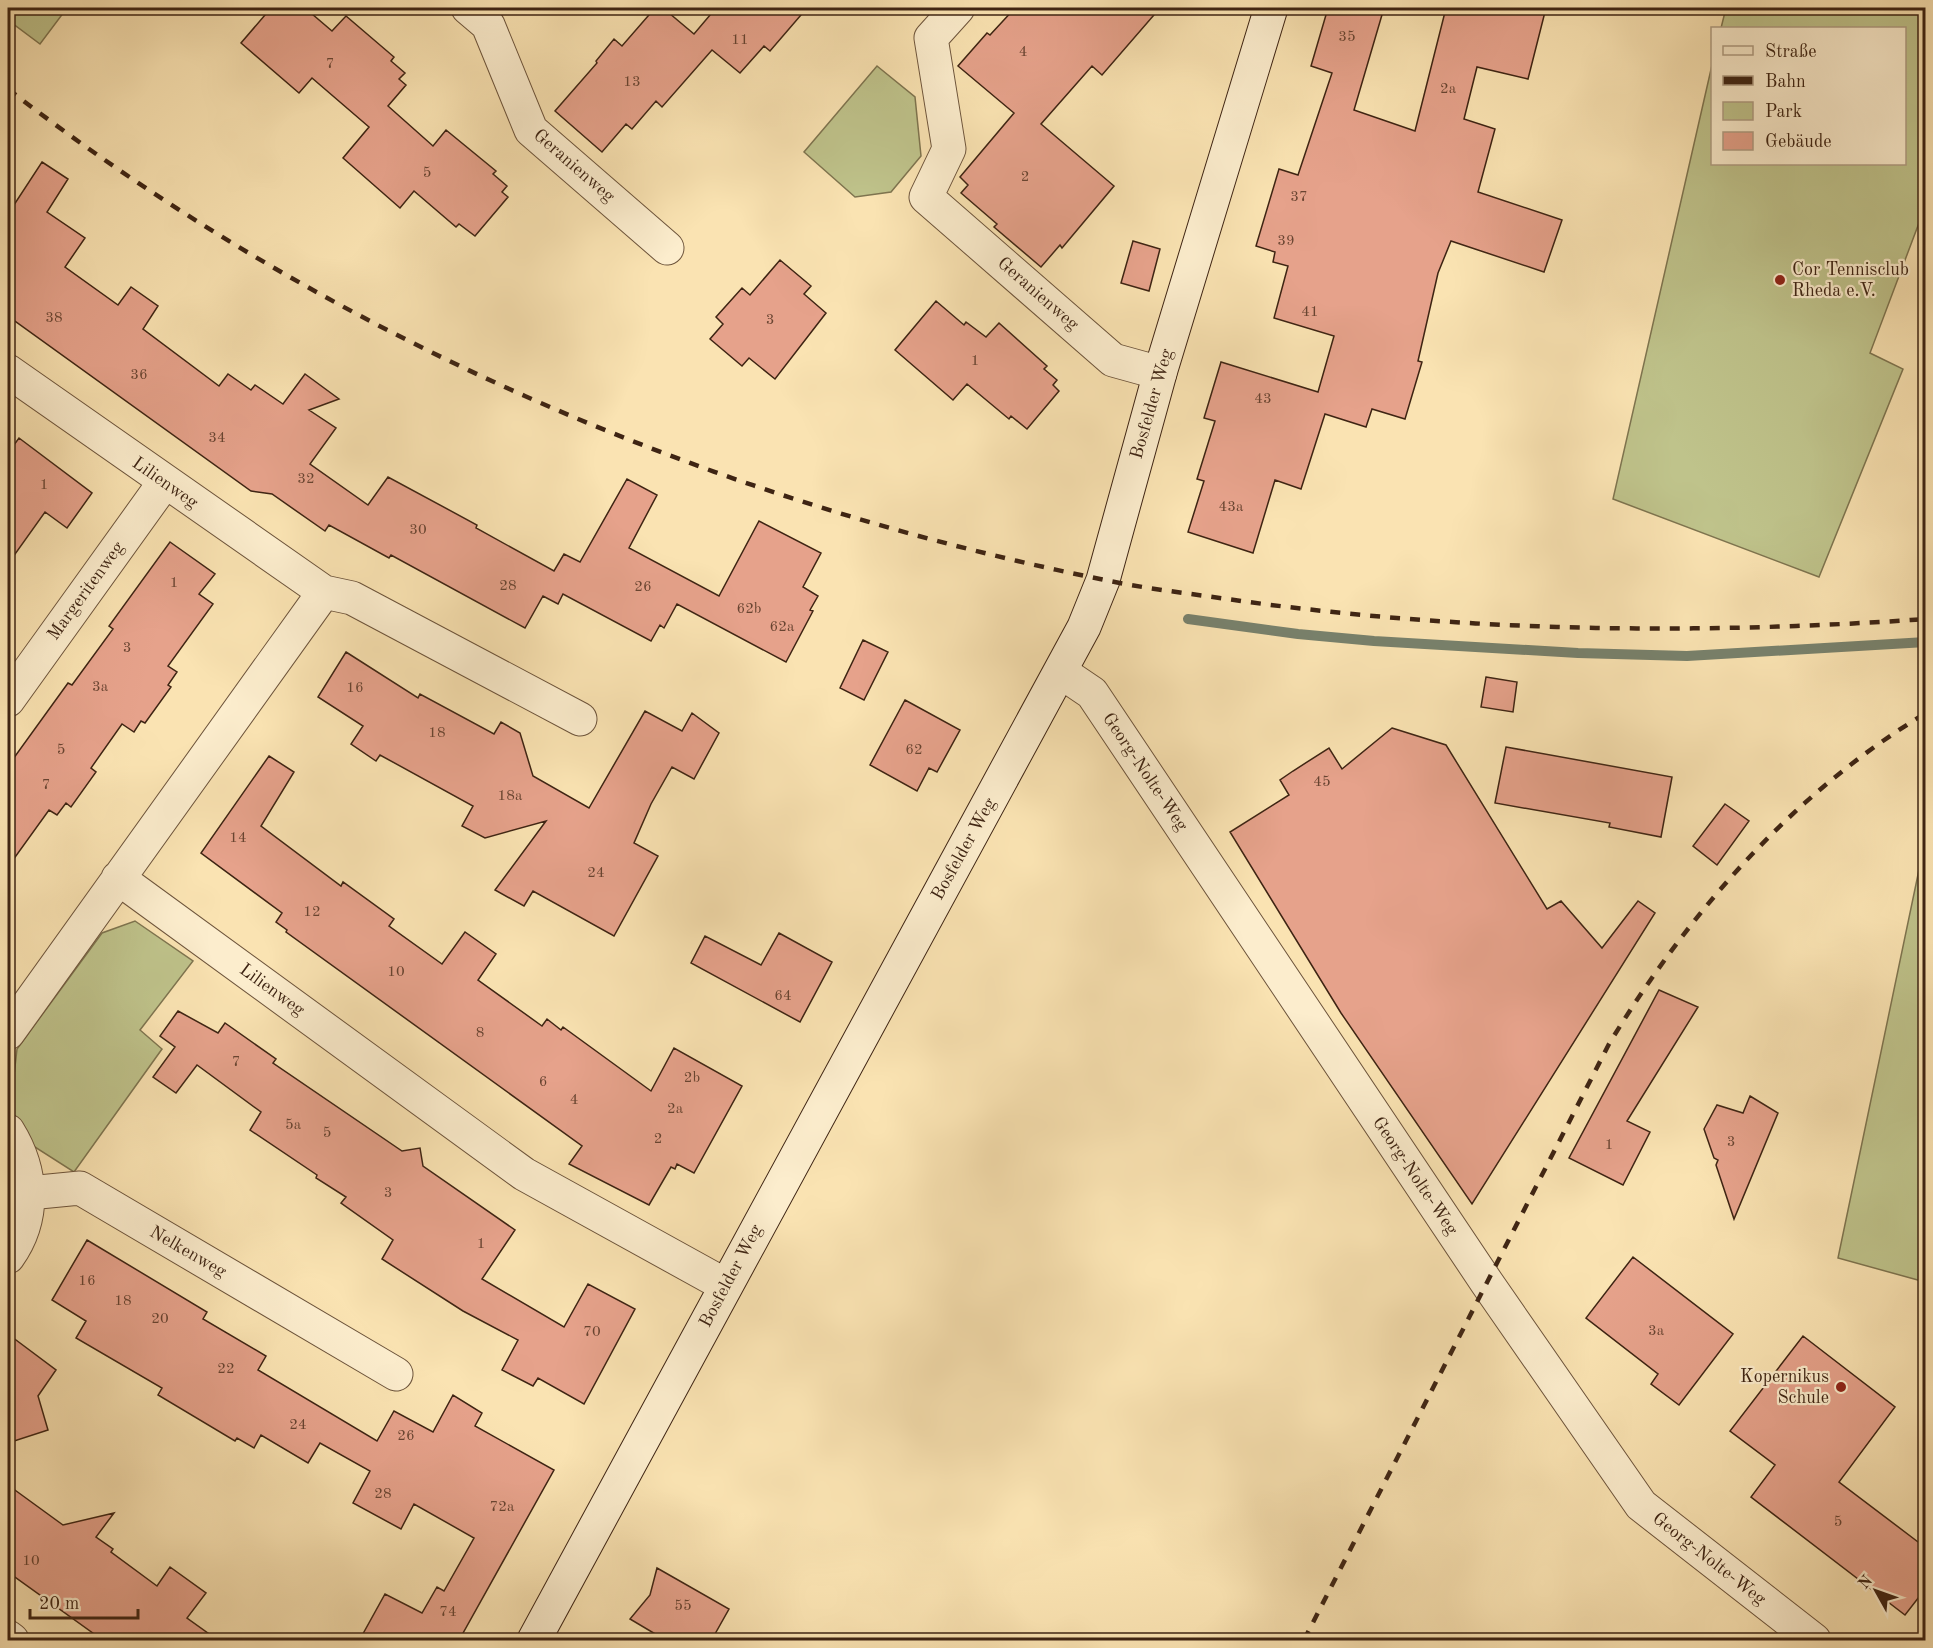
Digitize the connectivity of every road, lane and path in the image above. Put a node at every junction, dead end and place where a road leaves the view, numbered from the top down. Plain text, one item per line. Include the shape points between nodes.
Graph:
1 (468, 8) edge
2 (958, 8) edge
3 (1271, 8) edge
4 (668, 248) dead end
5 (1160, 373) junction
6 (10, 380) edge
7 (164, 483) junction
8 (324, 592) junction
9 (1060, 672) junction
10 (8, 700) edge
11 (580, 719) dead end
12 (118, 878) junction
13 (8, 1033) edge
14 (8, 1131) edge
15 (29, 1192) junction
16 (8, 1257) edge
17 (725, 1285) junction
18 (396, 1374) dead end
19 (8, 1637) edge
20 (12, 1641) edge
21 (534, 1641) edge
22 (1814, 1641) edge

1 - 4 street, Geranienweg via 488,25 531,130
2 - 5 street, Geranienweg via 931,38 950,149 926,197 1113,360
3 - 5 street, Bosfelder Weg
5 - 9 street, Bosfelder Weg via 1103,580
6 - 7 street, Lilienweg
7 - 8 street, Lilienweg
7 - 10 street, Margeritenweg
8 - 11 street, Lilienweg via 352,598
8 - 12 street
9 - 17 street, Bosfelder Weg
9 - 22 street, Georg-Nolte-Weg via 1092,693 1480,1274 1641,1505
12 - 13 street
12 - 17 street, Lilienweg via 524,1174
14 - 15 street via 24,1168
15 - 16 street via 26,1219
15 - 18 street, Nelkenweg via 80,1188
17 - 21 street, Bosfelder Weg
19 - 20 street

